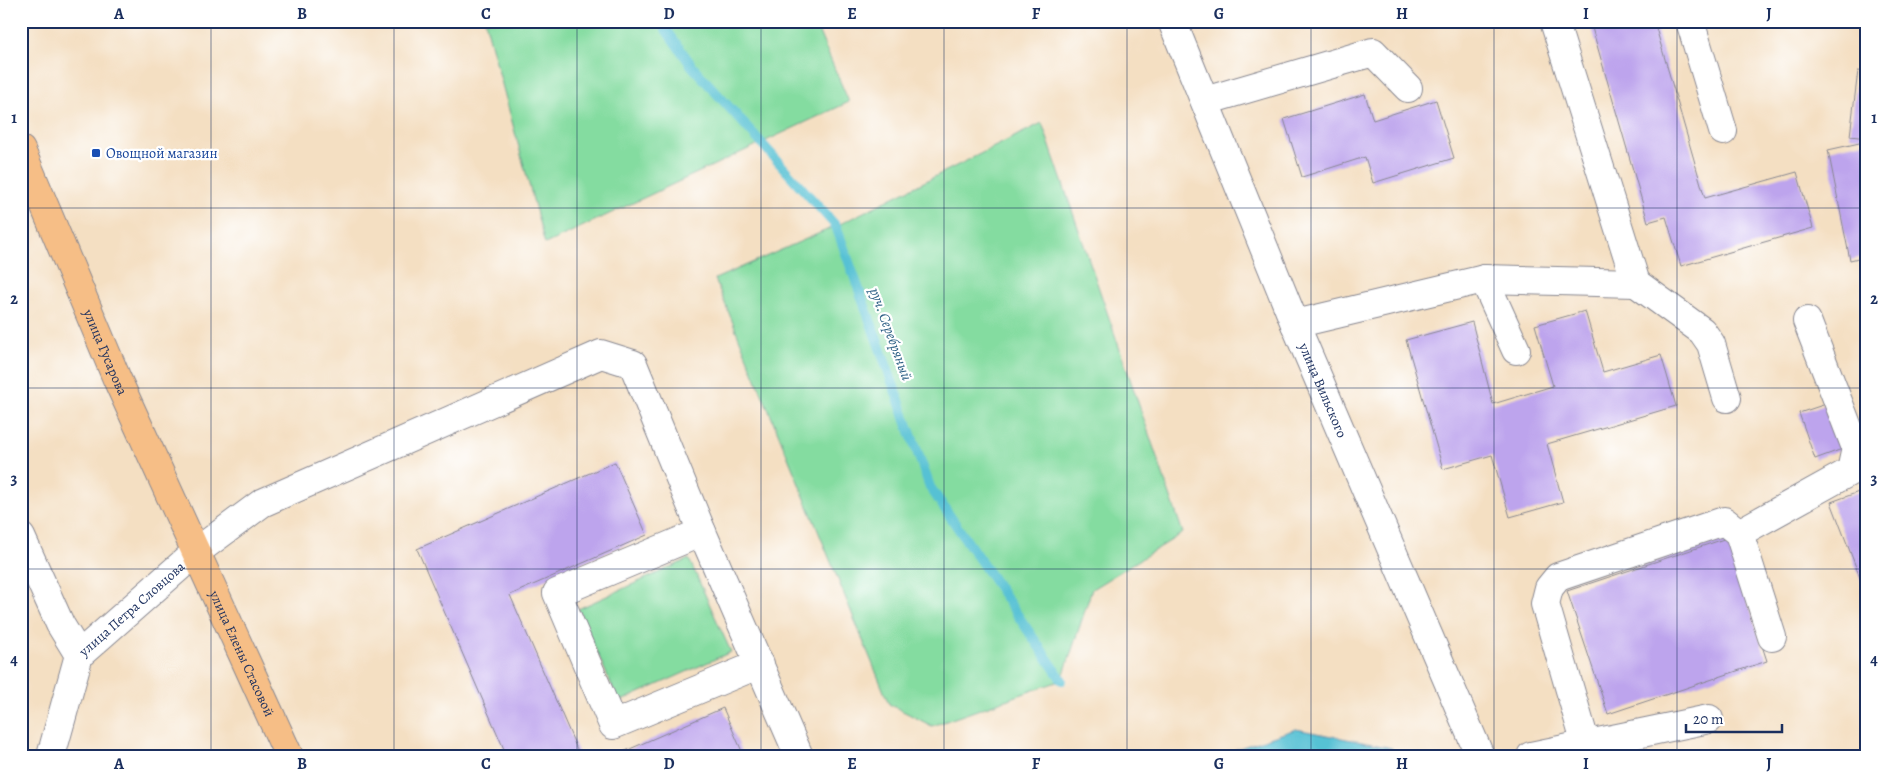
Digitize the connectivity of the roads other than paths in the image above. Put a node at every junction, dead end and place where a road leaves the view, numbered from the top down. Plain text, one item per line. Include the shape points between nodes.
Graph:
1 (1172, 21) edge
2 (1554, 21) edge
3 (1690, 21) edge
4 (1408, 88) dead end
5 (1205, 101) junction
6 (1723, 131) dead end
7 (21, 150) edge
8 (1484, 279) junction
9 (1636, 283) junction
10 (1807, 321) dead end
11 (1295, 324) junction
12 (1516, 350) dead end
13 (1727, 398) dead end
14 (702, 532) junction
15 (1739, 533) junction
16 (21, 536) edge
17 (196, 552) junction
18 (1772, 637) dead end
19 (79, 655) junction
20 (760, 664) junction
21 (1709, 719) dead end
22 (1586, 745) junction
23 (51, 756) edge
24 (290, 756) edge
25 (799, 756) edge
26 (1480, 756) edge
27 (1531, 756) edge

1 - 5 street, улица Вильского
2 - 9 street
3 - 6 street
4 - 5 street via 1373,52
5 - 11 street, улица Вильского
7 - 17 main road, улица Гусарова via 117,379
8 - 9 street
8 - 11 street
8 - 12 street
9 - 13 street via 1702,331 1711,344
10 - 15 street via 1856,448 1851,471
11 - 26 street, улица Вильского
14 - 17 street, улица Петра Словцова via 633,364 601,354 262,503
14 - 20 street
14 - 20 street via 557,593 613,725
15 - 18 street
15 - 22 street via 1724,520 1558,577 1549,588 1545,604
16 - 19 street via 60,624
17 - 19 street, улица Петра Словцова
17 - 24 main road, улица Елены Стасовой
19 - 23 street, улица Петра Словцова
20 - 25 street
21 - 22 street
22 - 27 street

